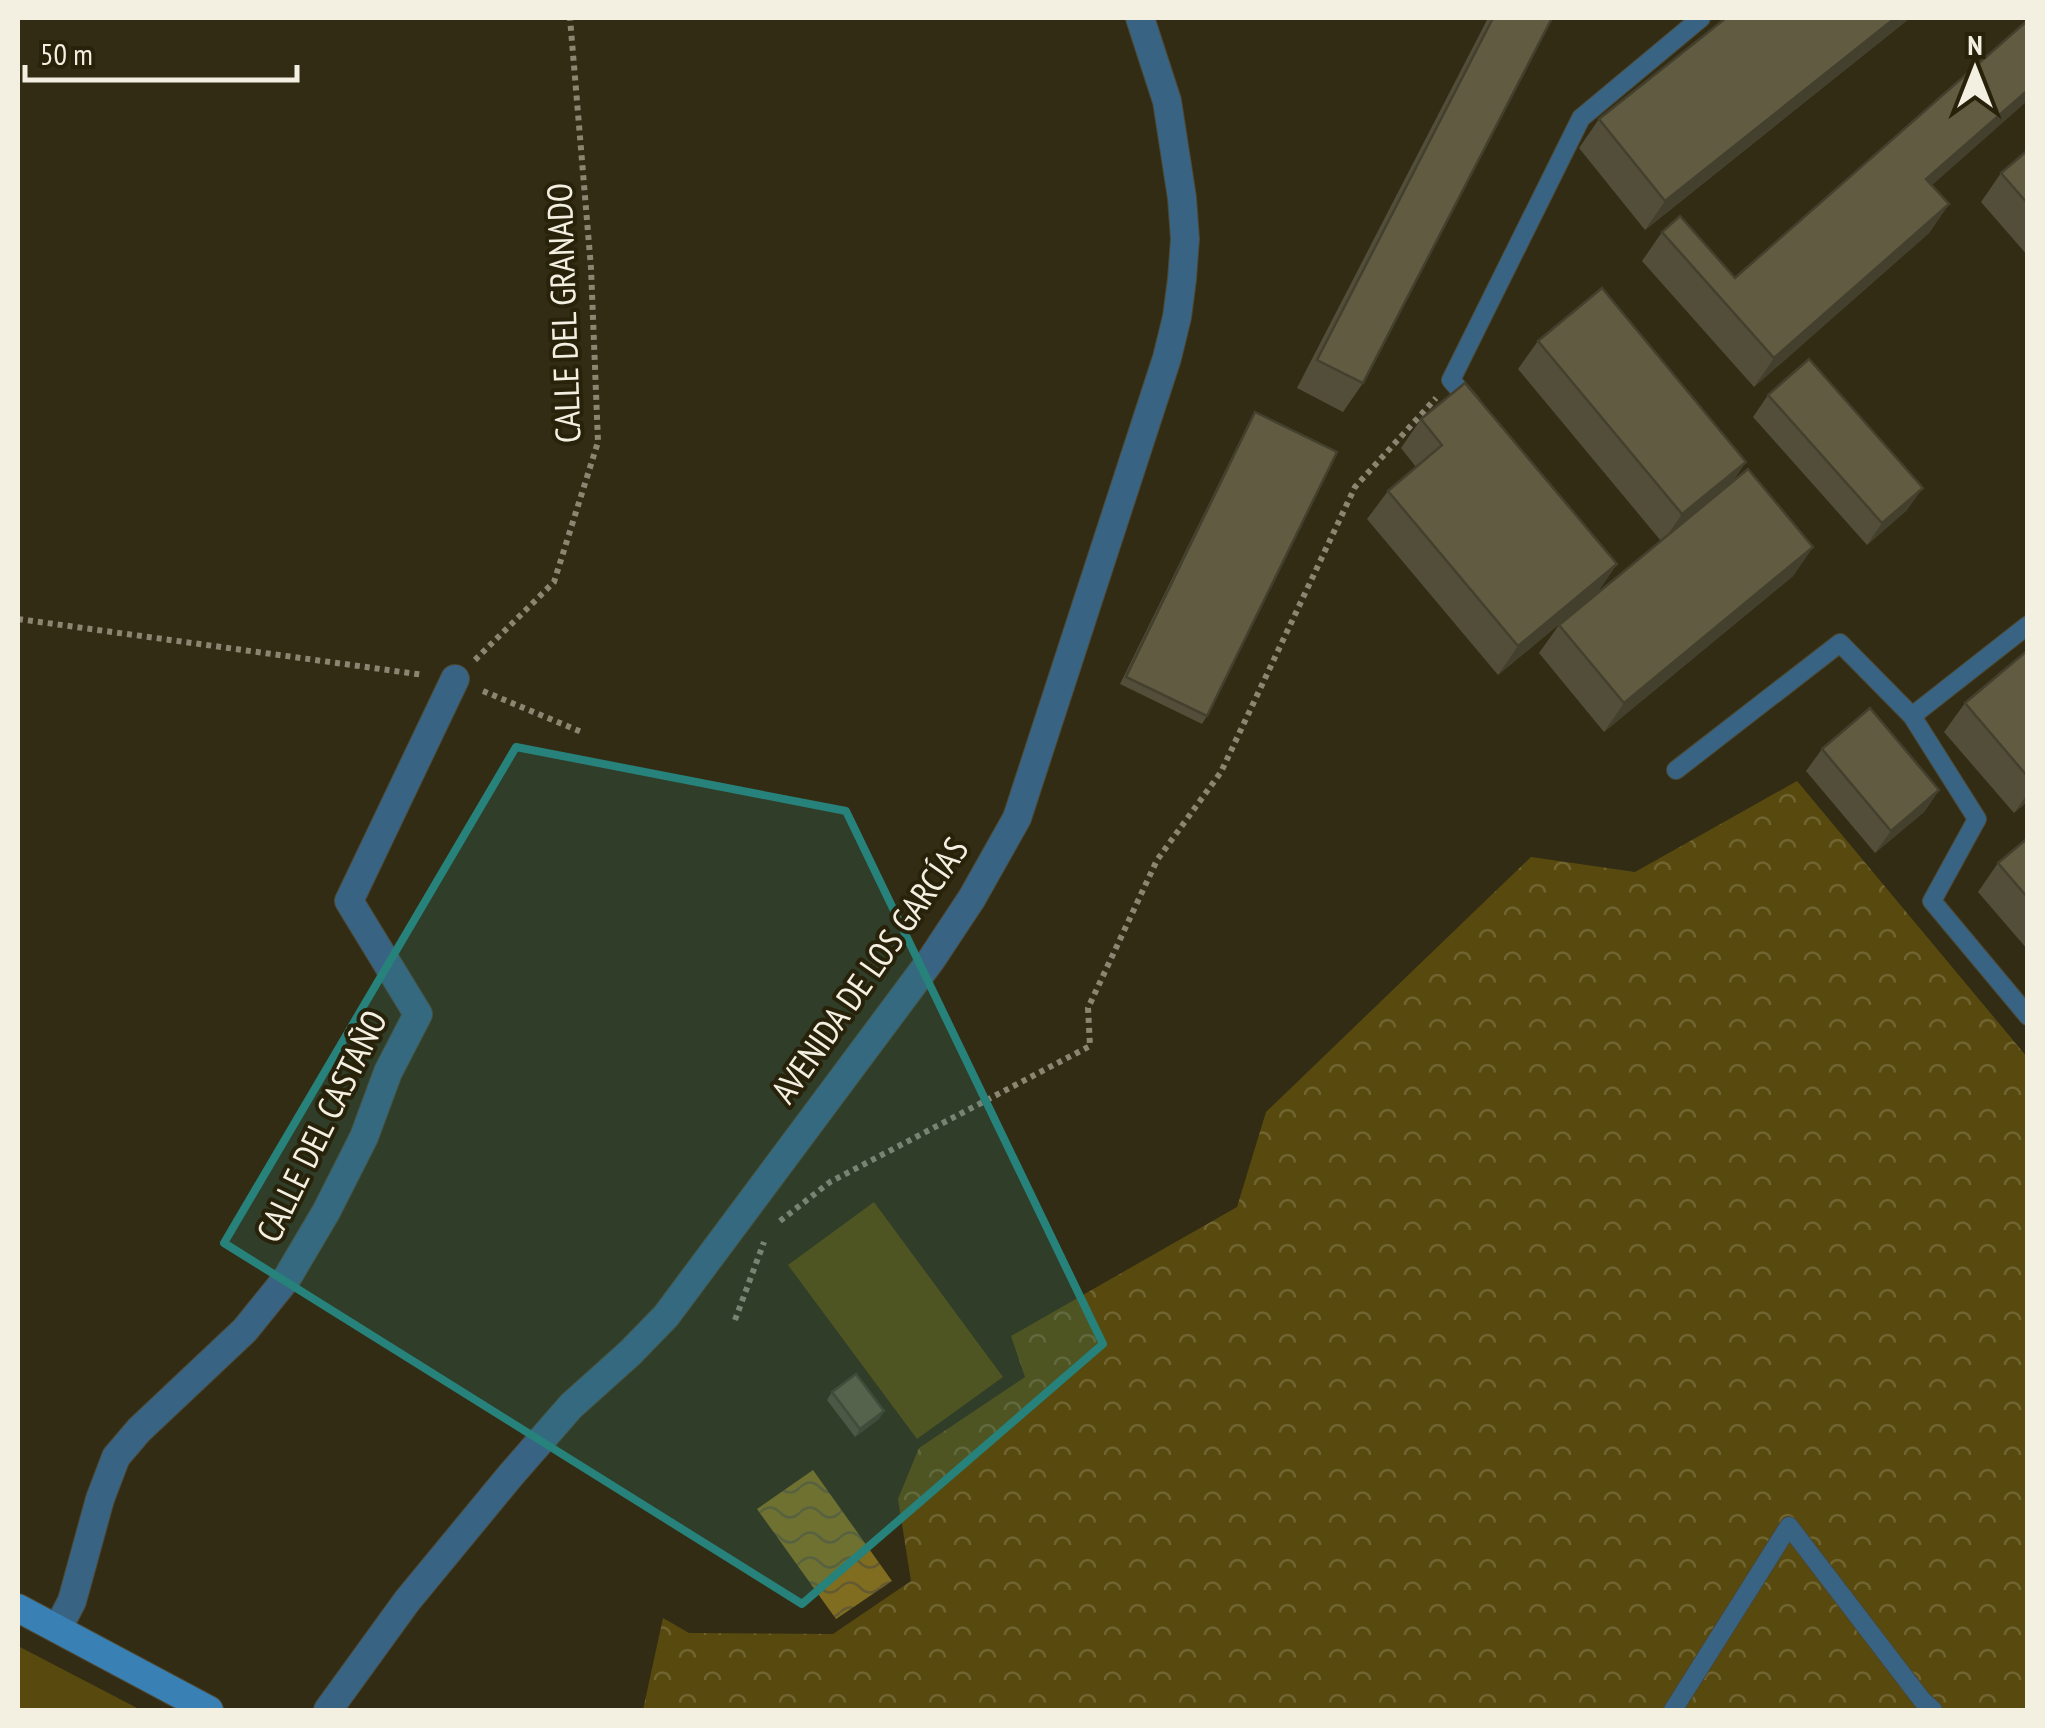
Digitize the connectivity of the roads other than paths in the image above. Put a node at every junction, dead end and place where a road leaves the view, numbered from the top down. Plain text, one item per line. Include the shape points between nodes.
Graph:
1 (1140, 18) edge
2 (1701, 18) edge
3 (1490, 424) edge
4 (2028, 624) edge
5 (454, 680) road end
6 (1912, 716) junction
7 (1676, 770) dead end
8 (2028, 1016) edge
9 (18, 1608) edge
10 (58, 1628) junction
11 (209, 1710) edge
12 (328, 1710) edge
13 (1673, 1710) edge
14 (1933, 1710) edge

1 - 12 street, AVENIDA DE LOS GARCÍAS via 1167,101 1182,198 1177,317 1017,818 931,960 666,1316 571,1406 510,1476
2 - 3 lane via 1581,118 1452,380
4 - 6 lane
5 - 10 street, CALLE DEL CASTAÑO via 349,901 418,1014 364,1137 287,1278 245,1330 116,1458
6 - 7 lane via 1840,643
6 - 8 lane via 1977,819 1932,901
9 - 10 main road
10 - 11 main road
13 - 14 lane via 1789,1526

